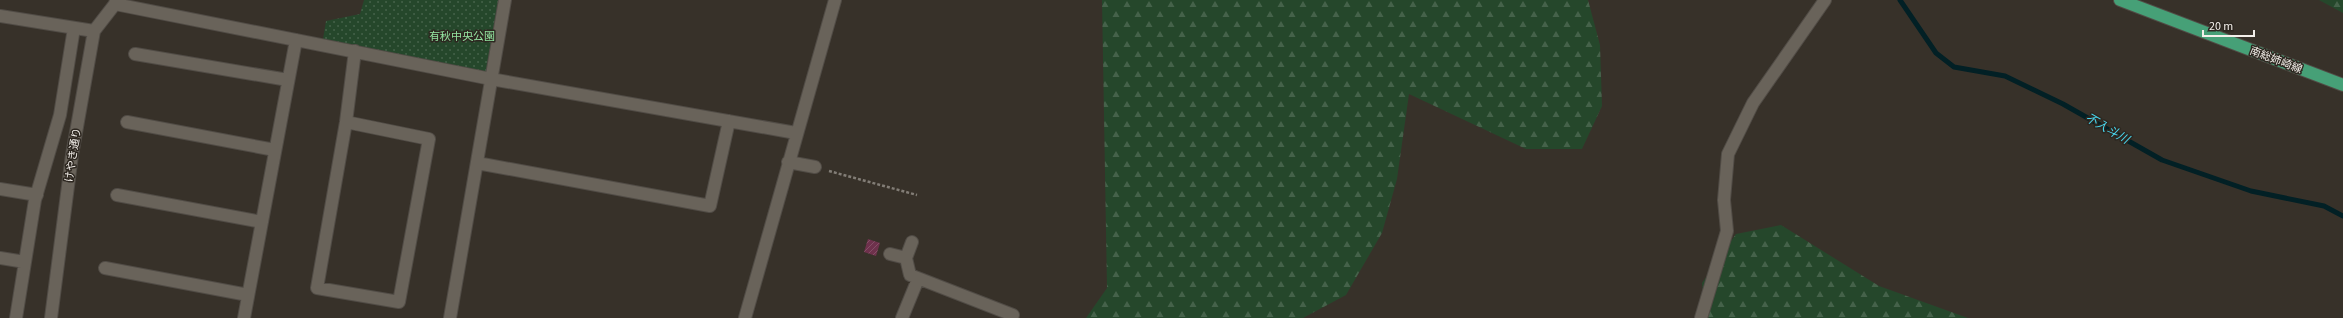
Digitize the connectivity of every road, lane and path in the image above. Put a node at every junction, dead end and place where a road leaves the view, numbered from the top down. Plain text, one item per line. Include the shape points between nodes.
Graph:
1 (505, 0) edge
2 (835, 0) edge
3 (1825, 0) edge
4 (2120, 0) edge
5 (115, 2) edge
6 (0, 16) edge
7 (74, 28) junction
8 (94, 31) junction
9 (296, 40) junction
10 (355, 52) junction
11 (135, 54) dead end
12 (491, 78) junction
13 (288, 80) junction
14 (2343, 85) edge
15 (729, 121) junction
16 (127, 122) dead end
17 (346, 122) junction
18 (796, 133) junction
19 (275, 150) junction
20 (788, 162) junction
21 (477, 163) junction
22 (815, 167) joint
23 (0, 189) edge
24 (37, 195) junction
25 (117, 195) dead end
26 (917, 195) dead end
27 (262, 222) junction
28 (912, 242) dead end
29 (890, 254) dead end
30 (0, 258) edge
31 (906, 258) junction
32 (25, 262) junction
33 (105, 268) dead end
34 (918, 279) junction
35 (248, 295) junction
36 (16, 318) edge
37 (51, 318) edge
38 (244, 318) edge
39 (450, 318) edge
40 (745, 318) edge
41 (902, 318) edge
42 (1011, 318) edge
43 (1701, 318) edge

1 - 12 street
2 - 18 street
3 - 43 street via 1753,103 1728,154 1724,200 1727,231
4 - 14 main road, 南総姉崎線
5 - 8 street, けやき通り
5 - 9 street
6 - 7 street
7 - 8 street
7 - 24 street via 60,114
8 - 37 street, けやき通り via 72,155
9 - 10 street
9 - 13 street
10 - 12 street
10 - 17 street
11 - 13 street
12 - 15 street
12 - 21 street
13 - 19 street
15 - 18 street
15 - 21 street via 710,206
16 - 19 street
17 - 17 street via 317,288 399,302 429,139
18 - 20 street
19 - 27 street
20 - 22 street
20 - 40 street
21 - 39 street
22 - 26 path
23 - 24 street
24 - 32 street
25 - 27 street
27 - 35 street
28 - 31 street
29 - 31 street
30 - 32 street
31 - 34 street via 910,275
32 - 36 street
33 - 35 street
34 - 41 street
34 - 42 street via 1013,315
35 - 38 street

